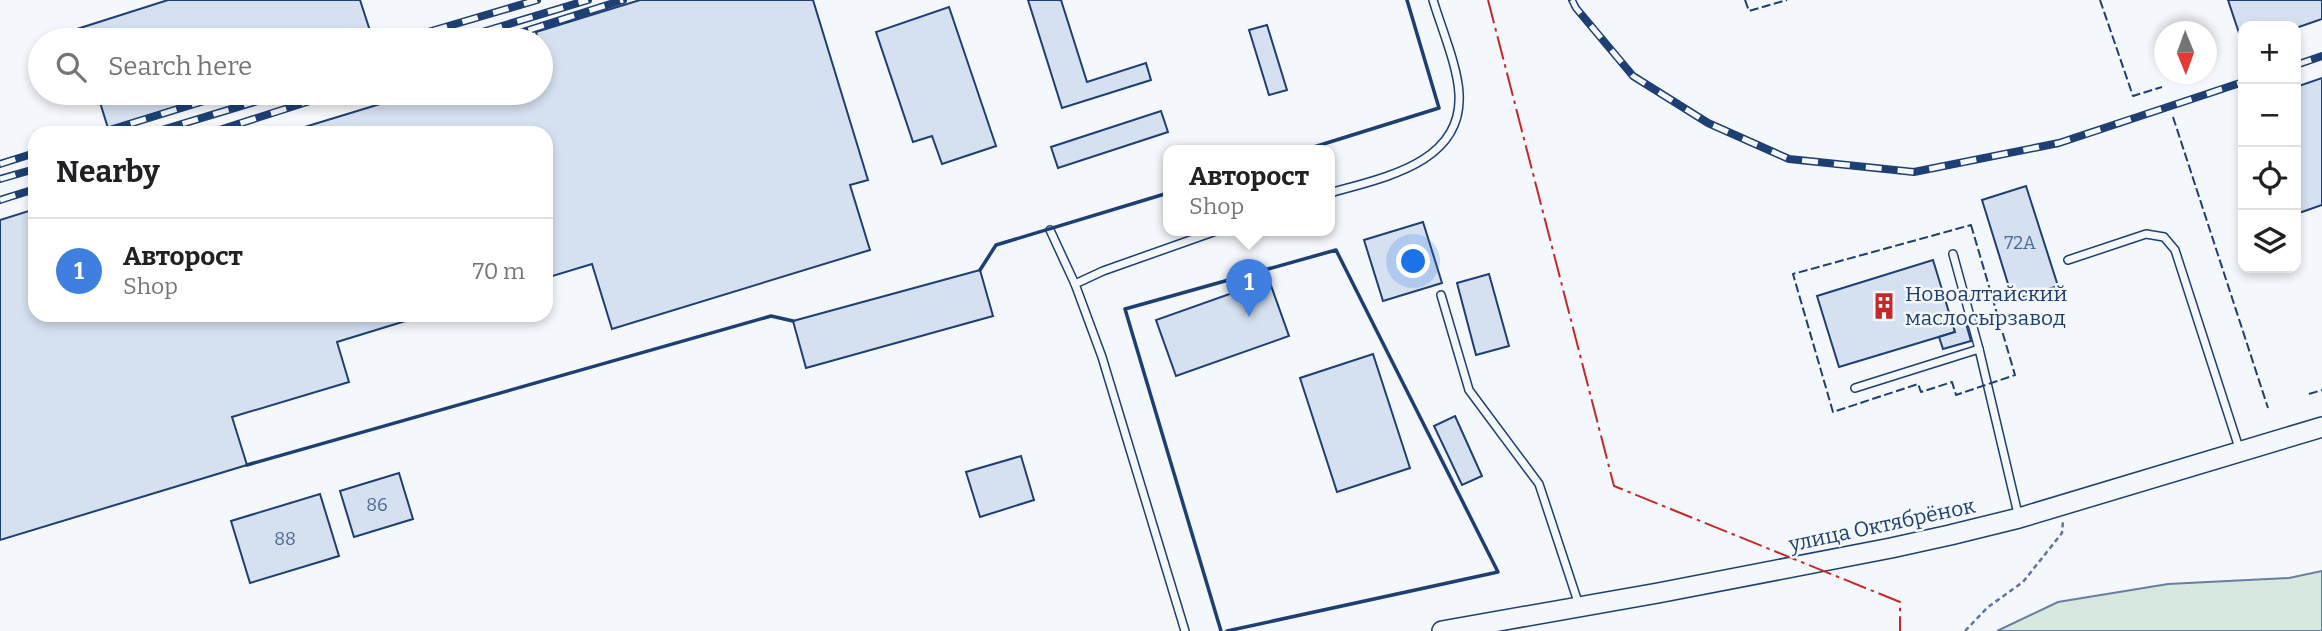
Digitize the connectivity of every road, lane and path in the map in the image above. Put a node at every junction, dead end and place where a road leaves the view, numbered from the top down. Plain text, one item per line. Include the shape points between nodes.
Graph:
1 (1433, 0) edge
2 (1335, 191) edge
3 (1050, 230) dead end
4 (1202, 236) edge
5 (1953, 254) dead end
6 (2068, 260) dead end
7 (1075, 284) junction
8 (1441, 295) dead end
9 (1979, 349) junction
10 (1855, 388) dead end
11 (2322, 427) edge
12 (2240, 452) junction
13 (2065, 504) junction
14 (2019, 518) junction
15 (1579, 606) junction
16 (1185, 631) edge
17 (1442, 631) edge
18 (1965, 631) edge

1 - 2 lane via 1459,93 1455,124 1441,146 1419,163
3 - 7 lane
4 - 7 lane
5 - 9 lane
6 - 12 lane via 2146,234 2164,237 2175,250
7 - 16 lane via 1102,357
8 - 15 lane via 1469,390 1539,484
9 - 10 lane
9 - 14 lane
11 - 12 street, улица Октябрёнок
12 - 13 street, улица Октябрёнок
13 - 14 street, улица Октябрёнок
13 - 18 path via 2063,533 2023,582
14 - 15 street, улица Октябрёнок via 1891,548
15 - 17 street, улица Октябрёнок

